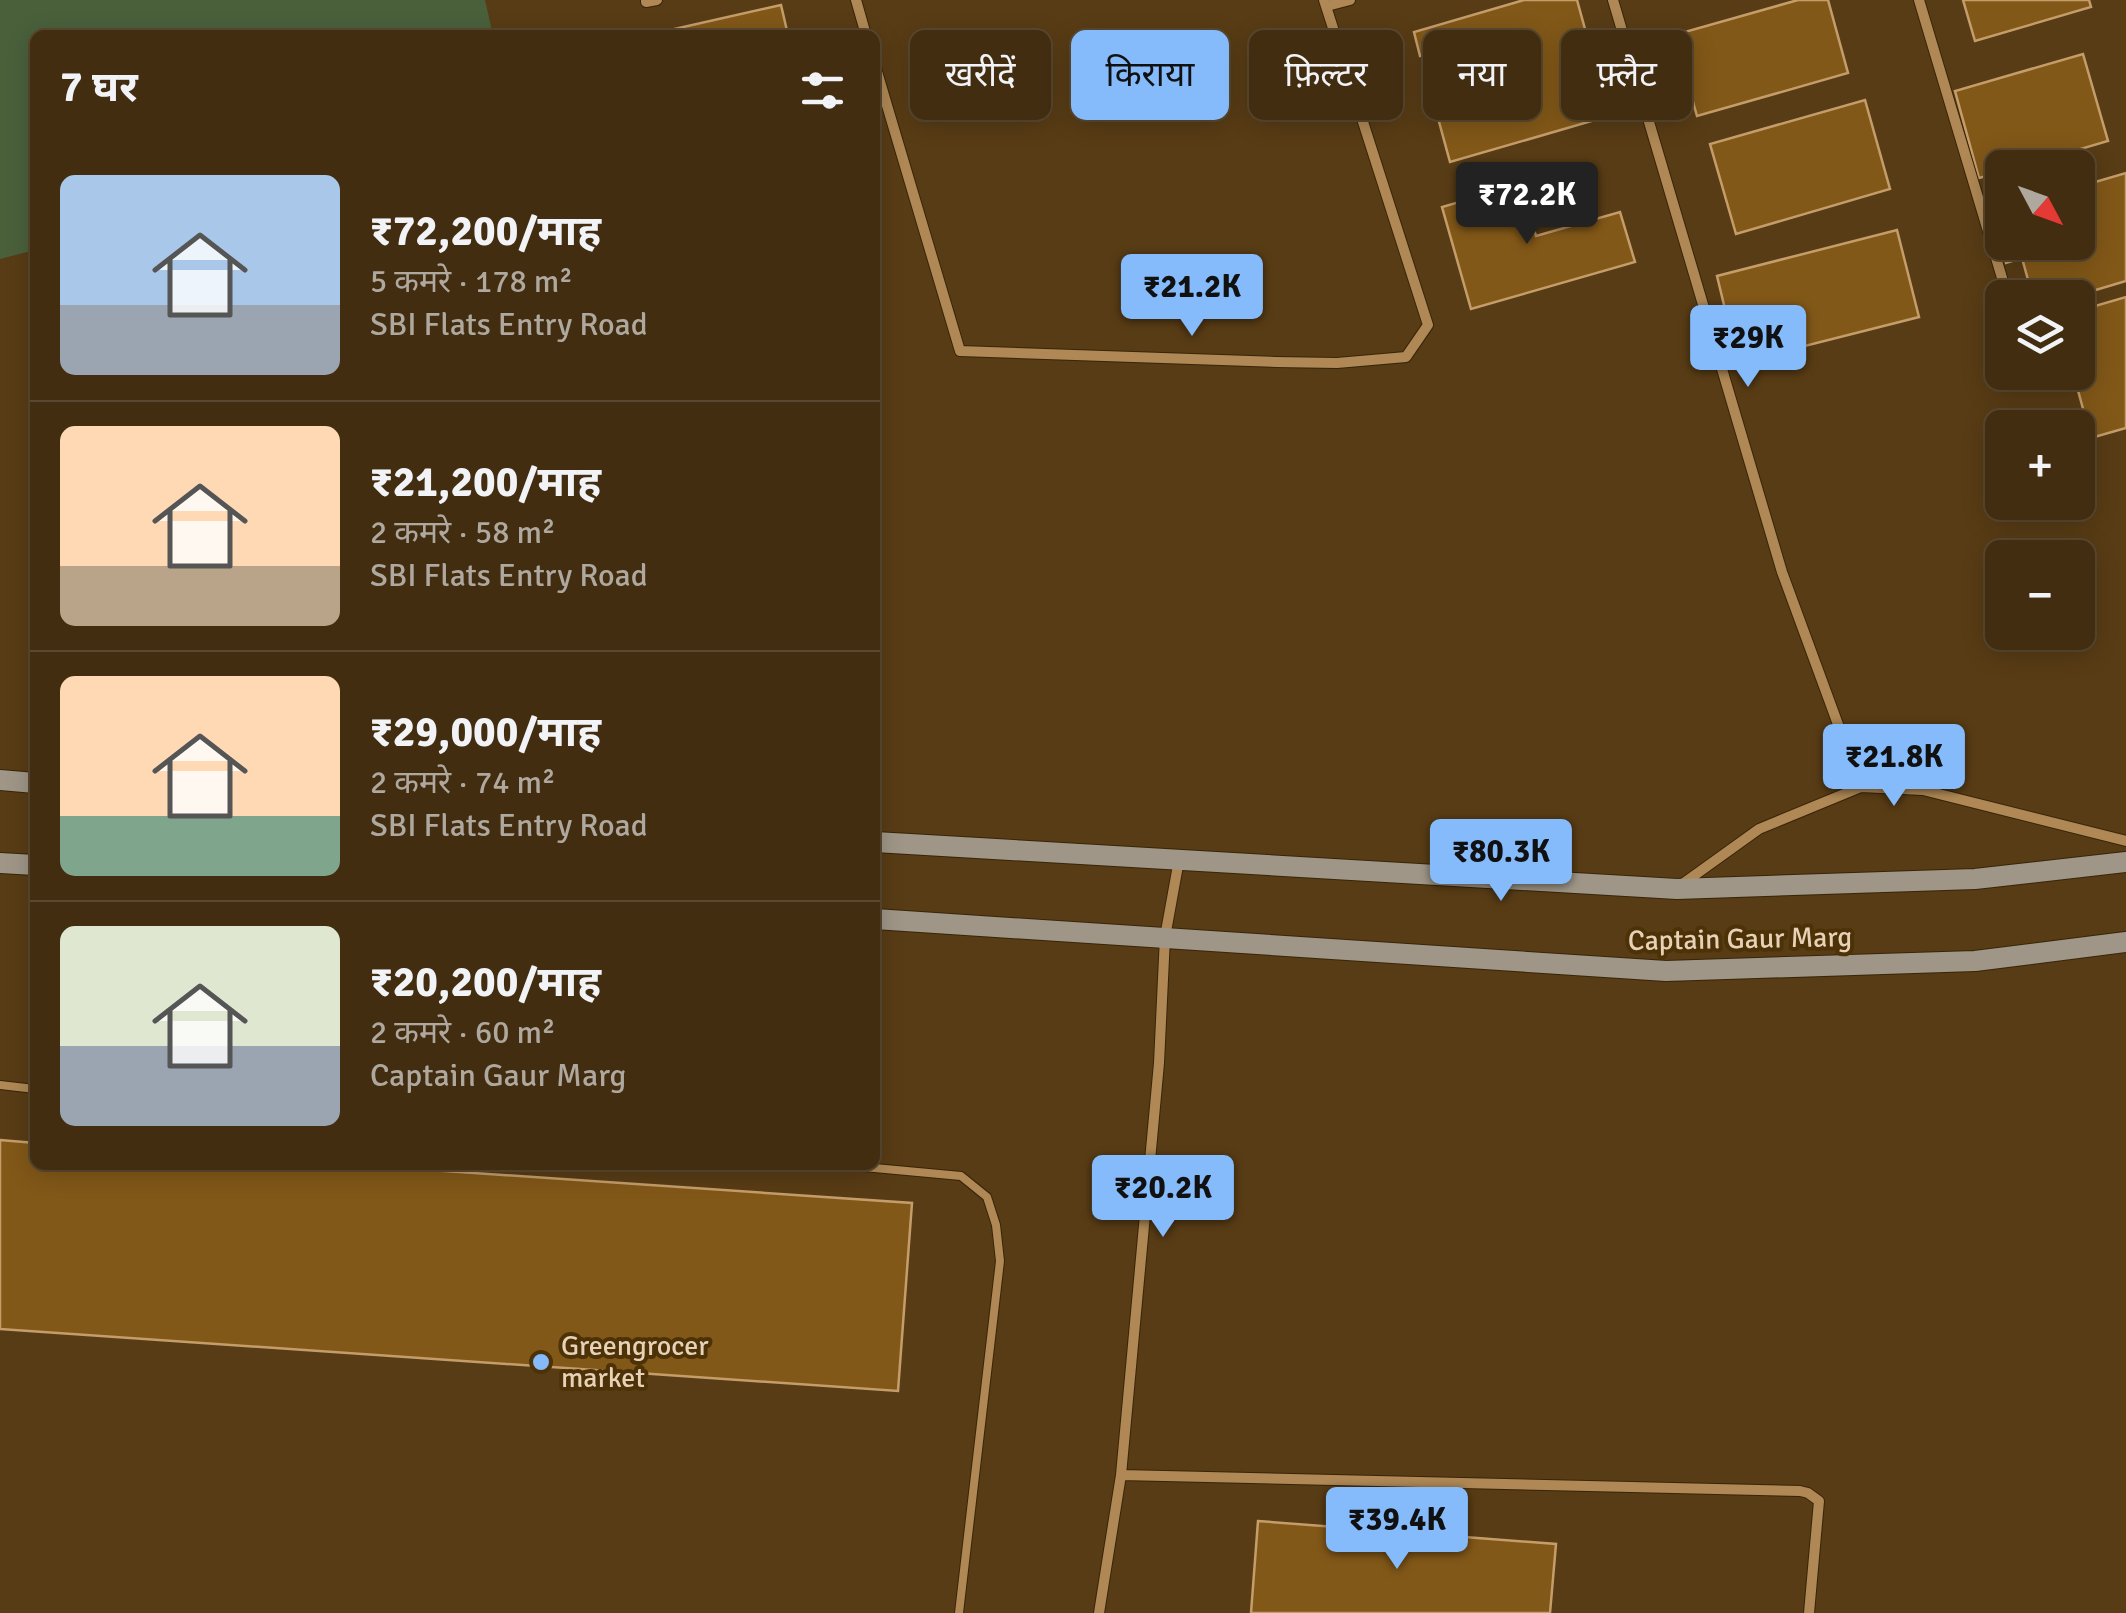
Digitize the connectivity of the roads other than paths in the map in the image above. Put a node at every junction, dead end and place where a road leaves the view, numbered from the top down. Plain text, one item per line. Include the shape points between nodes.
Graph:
1 (646, 0) edge
2 (657, 0) edge
3 (856, 0) edge
4 (1350, 0) edge
5 (1612, 0) edge
6 (1919, 0) edge
7 (1325, 3) edge
8 (865, 30) edge
9 (880, 82) edge
10 (2003, 280) edge
11 (0, 780) edge
12 (30, 783) edge
13 (1861, 786) junction
14 (880, 842) edge
15 (2126, 842) edge
16 (1178, 860) junction
17 (2126, 862) edge
18 (0, 863) edge
19 (30, 865) edge
20 (1676, 888) junction
21 (880, 919) edge
22 (1165, 937) junction
23 (2126, 942) edge
24 (0, 1085) edge
25 (30, 1088) edge
26 (880, 1169) edge
27 (1121, 1475) junction
28 (958, 1613) edge
29 (1099, 1613) edge
30 (1809, 1613) edge

1 - 2 street
3 - 8 street
4 - 7 street
5 - 13 street via 1782,572
6 - 10 street
7 - 9 street via 1428,325 1406,358 1291,362 960,351
11 - 12 main road
13 - 15 street via 1923,790
13 - 20 street via 1759,829
14 - 16 main road, Captain Gaur Marg
16 - 20 main road, Captain Gaur Marg
16 - 22 street
17 - 20 main road, Captain Gaur Marg via 1974,879
18 - 19 main road
21 - 22 main road, Captain Gaur Marg
22 - 23 main road, Captain Gaur Marg via 1666,971 1975,961
22 - 27 street
24 - 25 lane
26 - 28 lane via 961,1176 987,1197 996,1225 1000,1261
27 - 29 street
27 - 30 street via 1800,1491 1819,1501

